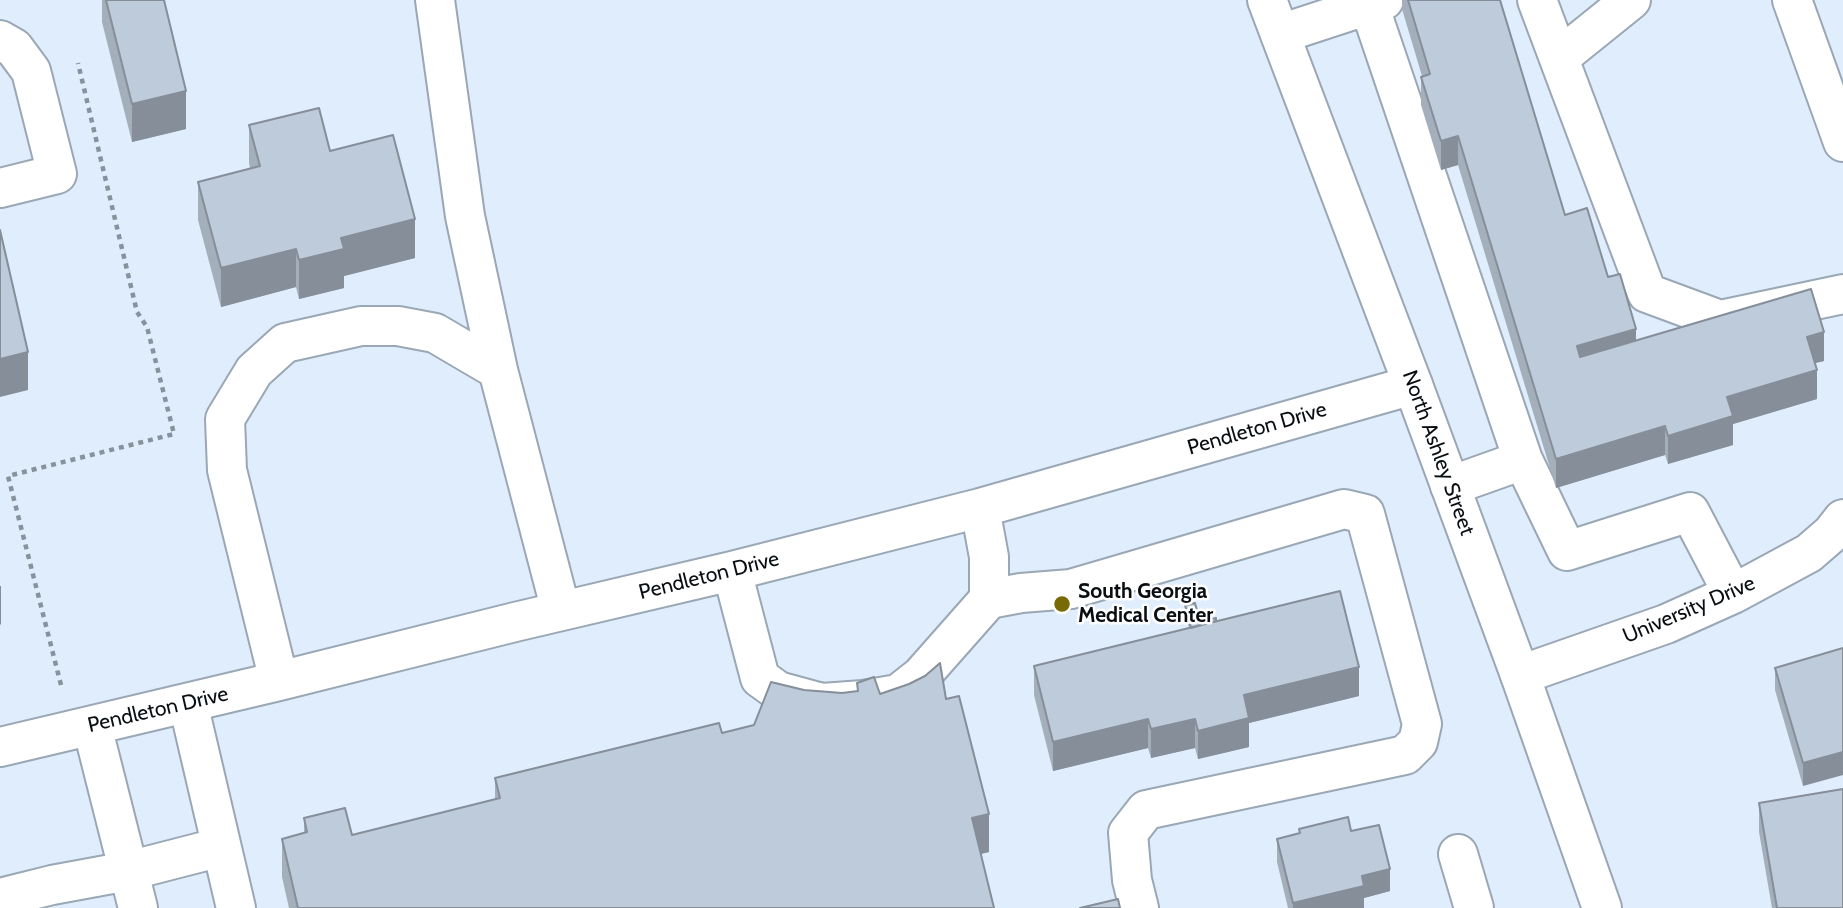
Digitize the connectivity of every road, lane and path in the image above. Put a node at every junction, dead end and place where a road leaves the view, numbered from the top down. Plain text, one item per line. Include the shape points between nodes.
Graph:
1 (435, 0) edge
2 (1537, 0) edge
3 (1631, 0) edge
4 (1792, 0) edge
5 (1377, 2) edge
6 (1273, 17) edge
7 (0, 40) edge
8 (1559, 58) junction
9 (78, 63) dead end
10 (1843, 142) edge
11 (0, 188) edge
12 (1843, 294) edge
13 (498, 370) junction
14 (1413, 384) junction
15 (1523, 460) junction
16 (1450, 486) junction
17 (980, 509) junction
18 (1843, 519) edge
19 (732, 571) junction
20 (1733, 594) junction
21 (989, 599) junction
22 (561, 611) junction
23 (1520, 675) junction
24 (279, 681) junction
25 (61, 685) dead end
26 (188, 703) junction
27 (92, 726) junction
28 (0, 747) edge
29 (221, 847) junction
30 (1458, 853) dead end
31 (128, 871) junction
32 (55, 897) edge
33 (0, 898) edge
34 (138, 908) edge
35 (236, 908) edge
36 (1139, 908) edge
37 (1474, 908) edge
38 (1602, 908) edge

1 - 13 street via 465,216
2 - 8 street
3 - 8 street
4 - 10 street
5 - 6 street
5 - 15 street
6 - 14 street, North Ashley Street
7 - 11 street via 14,48 31,71 57,174
8 - 12 street via 1647,293 1720,320
9 - 25 path via 137,312 147,327 174,433 8,476
13 - 22 street
13 - 24 street via 435,333 361,326 285,343 254,371 225,419 227,470
14 - 16 street, North Ashley Street
14 - 17 street, Pendleton Drive
15 - 16 street
15 - 20 street via 1567,551 1690,512
16 - 23 street, North Ashley Street
17 - 19 street, Pendleton Drive
17 - 21 street via 989,557
18 - 20 street, University Drive via 1808,553
19 - 21 street via 760,678 778,691 822,703 898,694 921,676
19 - 22 street, Pendleton Drive
20 - 23 street, University Drive via 1666,624
21 - 36 street via 1071,589 1344,509 1365,514 1422,724 1418,742 1405,755 1146,810 1128,833
22 - 24 street, Pendleton Drive
23 - 38 street, North Ashley Street
24 - 26 street, Pendleton Drive
26 - 27 street, Pendleton Drive
26 - 29 street
27 - 28 street, Pendleton Drive
27 - 31 street
29 - 31 street
29 - 35 street
30 - 37 street
31 - 32 street
31 - 34 street
32 - 33 street

